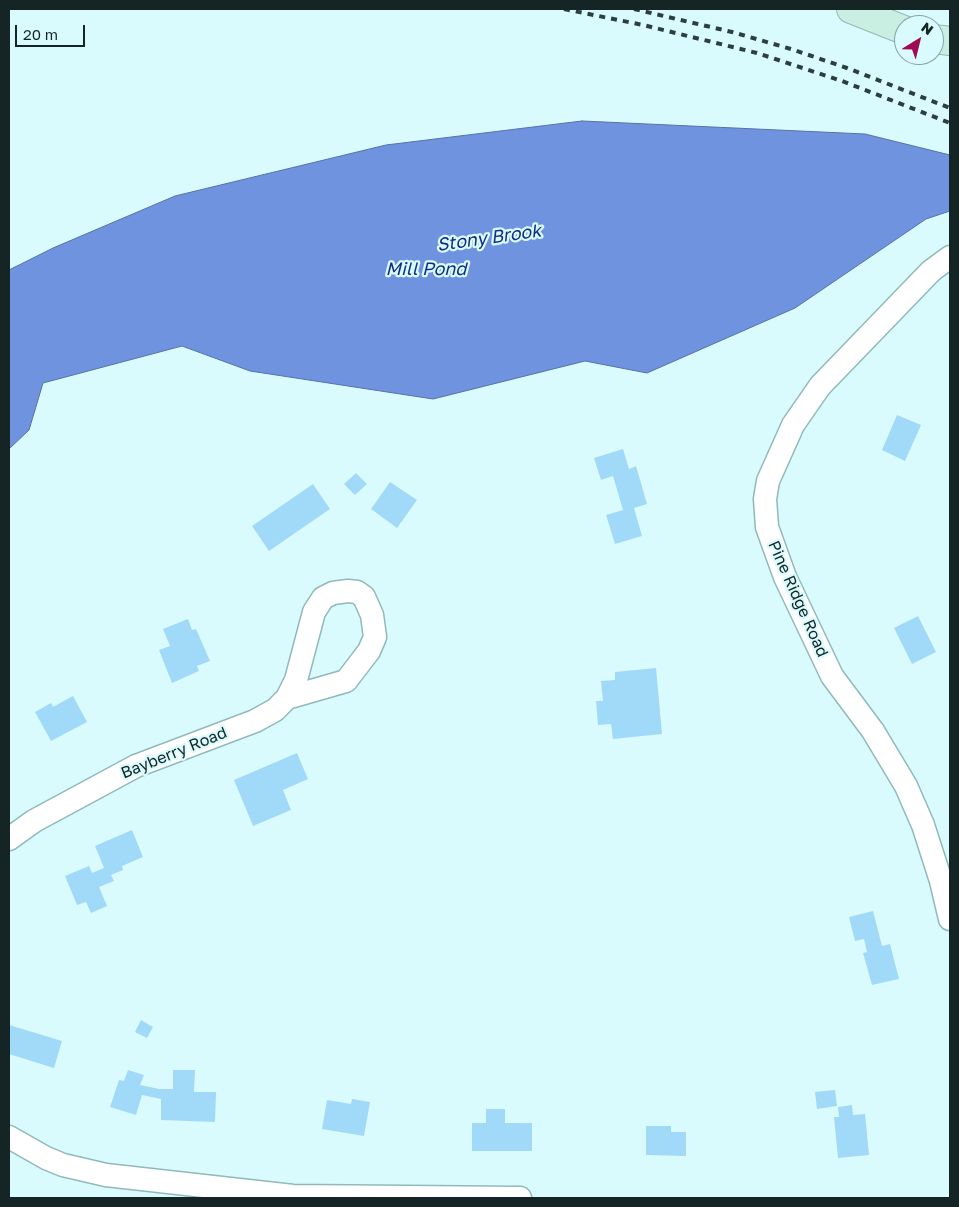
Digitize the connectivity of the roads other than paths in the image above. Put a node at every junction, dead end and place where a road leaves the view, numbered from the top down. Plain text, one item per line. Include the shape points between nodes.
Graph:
1 (851, 9) edge
2 (894, 26) edge
3 (950, 256) edge
4 (288, 698) junction
5 (9, 840) edge
6 (950, 918) edge
7 (9, 1137) edge
8 (520, 1198) edge

1 - 2 main road
3 - 6 street, Pine Ridge Road via 931,271 820,386 794,425 768,481 765,499 767,527 785,578 832,676 906,786 923,825
4 - 4 street, Bayberry Road via 346,681 369,651 375,637 372,615 364,597 357,592 333,593 323,598 314,612
4 - 5 street, Bayberry Road via 256,721 136,766 34,822
7 - 8 street via 63,1165 106,1175 293,1196

